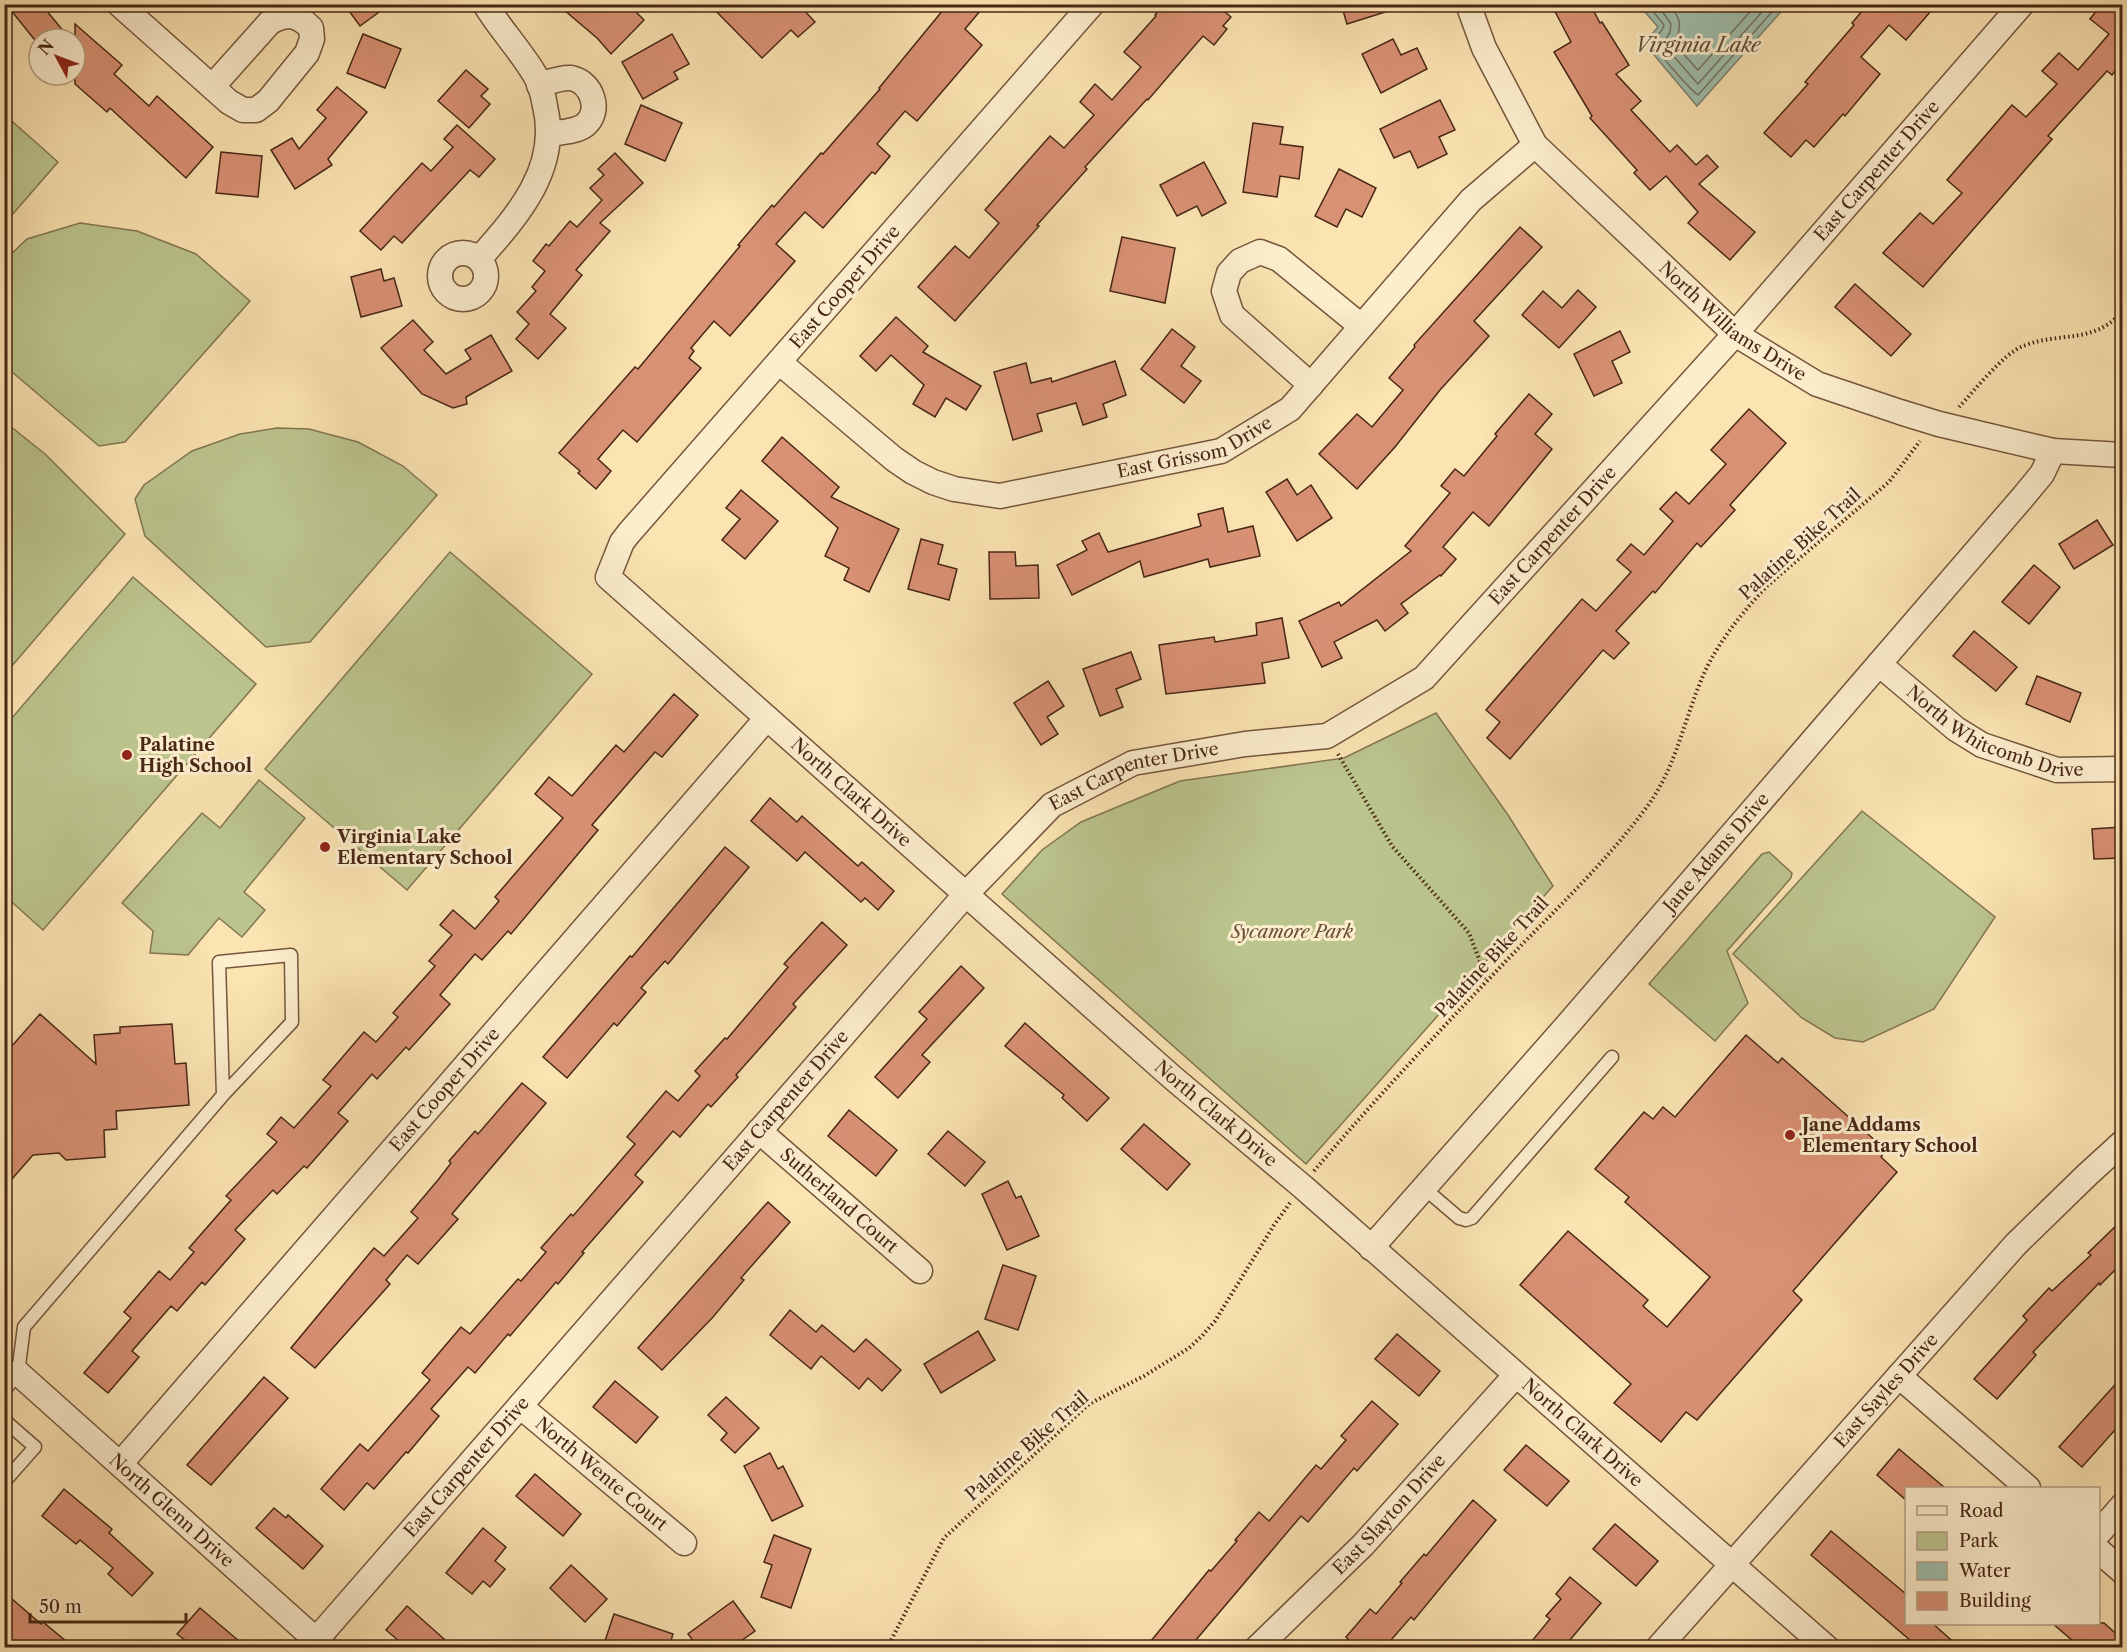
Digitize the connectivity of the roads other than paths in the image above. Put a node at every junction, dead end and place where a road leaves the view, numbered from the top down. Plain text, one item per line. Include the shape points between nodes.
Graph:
1 (119, 4) edge
2 (485, 4) edge
3 (1092, 4) edge
4 (1468, 4) edge
5 (2022, 4) edge
6 (539, 85) junction
7 (212, 87) dead end
8 (549, 134) junction
9 (1534, 145) junction
10 (480, 258) dead end
11 (1361, 326) junction
12 (1735, 334) junction
13 (779, 362) junction
14 (1311, 385) junction
15 (2054, 451) junction
16 (2122, 455) edge
17 (608, 577) joint
18 (1879, 664) junction
19 (767, 718) junction
20 (2122, 769) edge
21 (966, 894) junction
22 (1612, 1057) dead end
23 (223, 1095) junction
24 (759, 1131) junction
25 (2122, 1143) edge
26 (1424, 1188) junction
27 (1371, 1248) junction
28 (920, 1271) dead end
29 (1515, 1376) junction
30 (1899, 1376) junction
31 (11, 1382) edge
32 (520, 1406) junction
33 (4, 1420) edge
34 (121, 1463) junction
35 (4, 1482) edge
36 (2027, 1487) edge
37 (2122, 1506) edge
38 (2100, 1532) edge
39 (684, 1543) dead end
40 (2100, 1552) edge
41 (1731, 1565) junction
42 (2122, 1571) edge
43 (316, 1645) edge
44 (1257, 1647) edge
45 (1658, 1647) edge
46 (1827, 1647) edge

1 - 7 street
2 - 6 street
3 - 13 street, East Cooper Drive
4 - 9 street, North Williams Drive via 1484,48
5 - 12 street, East Carpenter Drive
6 - 8 street
6 - 8 street via 572,78 587,87 594,103 584,126
8 - 10 street via 537,183 524,206
9 - 11 street, East Grissom Drive via 1470,200
9 - 12 street, North Williams Drive
11 - 14 street, East Grissom Drive
11 - 14 street via 1279,259 1260,252 1240,261 1229,273 1224,291 1232,315
12 - 15 street, North Williams Drive via 1817,384 1939,424
12 - 21 street, East Carpenter Drive via 1424,678 1327,736 1245,744 1133,763 1052,805
13 - 14 street, East Grissom Drive via 913,472 954,489 1000,496 1221,452 1290,409
13 - 17 street, East Cooper Drive via 629,533
15 - 16 street, North Williams Drive
15 - 18 street, Jane Adams Drive via 2042,474
17 - 19 street, North Clark Drive
18 - 20 street, North Whitcomb Drive via 1956,729 1982,745 2057,770
18 - 26 street, Jane Adams Drive
19 - 21 street, North Clark Drive
19 - 34 street, East Cooper Drive
21 - 24 street, East Carpenter Drive
21 - 27 street, North Clark Drive
22 - 26 lane via 1472,1218 1459,1218
23 - 23 lane via 292,1022 291,955 219,962
23 - 31 lane via 24,1327
24 - 28 street, Sutherland Court
24 - 32 street, East Carpenter Drive
25 - 30 street, East Sayles Drive via 2016,1244
26 - 27 street, Jane Adams Drive
27 - 29 street, North Clark Drive
29 - 41 street, North Clark Drive
29 - 44 street, East Slayton Drive via 1364,1545
30 - 36 street
30 - 41 street, East Sayles Drive
31 - 34 street, North Glenn Drive
32 - 39 street, North Wente Court
32 - 43 street, East Carpenter Drive
33 - 35 lane via 35,1447
34 - 43 street, North Glenn Drive
37 - 38 street
40 - 42 street
41 - 45 street, East Sayles Drive
41 - 46 street, North Clark Drive

